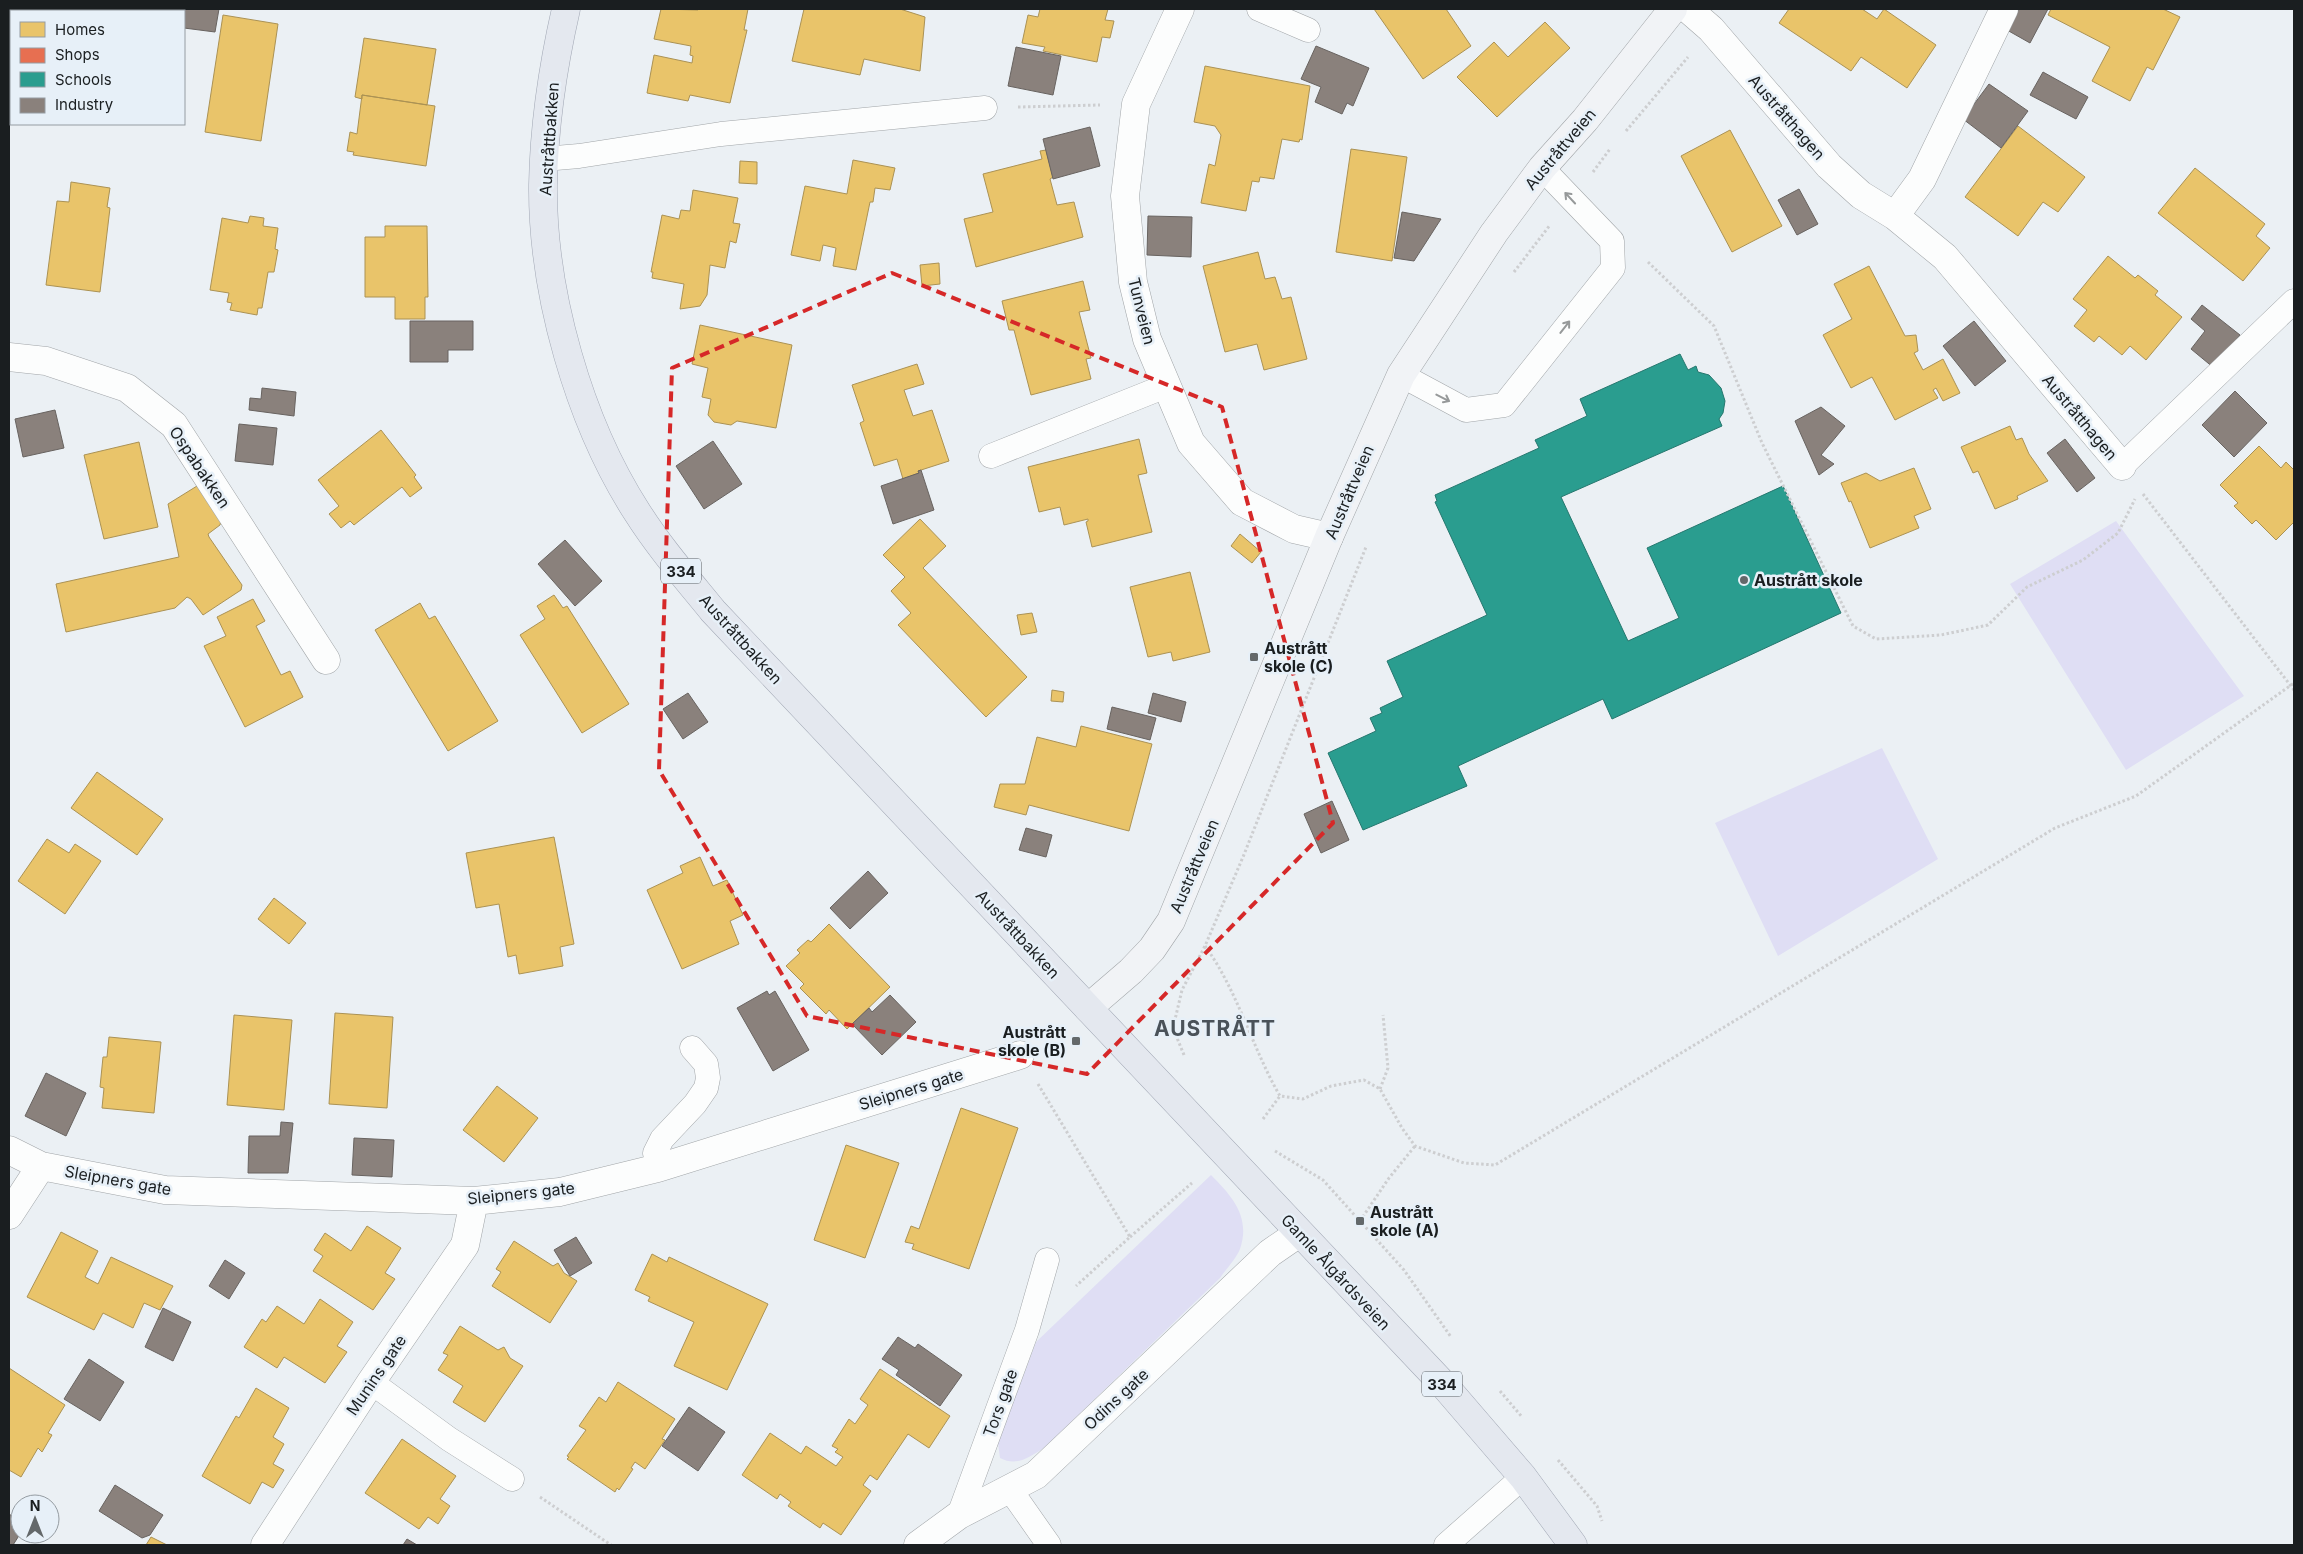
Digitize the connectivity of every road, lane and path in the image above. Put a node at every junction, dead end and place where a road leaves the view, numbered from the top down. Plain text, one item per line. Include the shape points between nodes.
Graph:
1 (566, 9) edge
2 (1180, 9) edge
3 (1259, 9) edge
4 (1673, 9) edge
5 (1688, 9) edge
6 (2004, 9) edge
7 (1711, 29) junction
8 (1308, 30) dead end
9 (1136, 104) junction
10 (985, 108) joint
11 (1620, 138) dead end
12 (1614, 145) dead end
13 (544, 159) junction
14 (1542, 168) junction
15 (1571, 199) junction
16 (1895, 216) junction
17 (1647, 262) dead end
18 (1512, 275) dead end
19 (2294, 301) edge
20 (9, 356) edge
21 (1401, 375) junction
22 (1166, 386) junction
23 (991, 456) dead end
24 (2122, 466) joint
25 (1330, 537) junction
26 (1367, 546) dead end
27 (326, 660) dead end
28 (2292, 684) edge
29 (2294, 690) edge
30 (1205, 946) junction
31 (1088, 1008) junction
32 (1383, 1015) dead end
33 (692, 1048) dead end
34 (1020, 1055) joint
35 (1185, 1059) dead end
36 (1380, 1089) junction
37 (1280, 1096) junction
38 (1263, 1119) dead end
39 (1266, 1146) dead end
40 (1414, 1146) junction
41 (9, 1150) edge
42 (41, 1166) junction
43 (658, 1168) junction
44 (1192, 1183) dead end
45 (474, 1201) junction
46 (9, 1215) edge
47 (1360, 1221) junction
48 (1299, 1232) junction
49 (1130, 1237) junction
50 (1047, 1260) dead end
51 (1071, 1290) dead end
52 (1453, 1340) dead end
53 (371, 1382) junction
54 (1496, 1388) dead end
55 (1528, 1424) dead end
56 (1553, 1454) dead end
57 (1523, 1477) junction
58 (512, 1479) joint
59 (1010, 1488) junction
60 (959, 1515) junction
61 (1605, 1530) dead end
62 (265, 1545) edge
63 (611, 1545) edge
64 (918, 1545) edge
65 (950, 1545) edge
66 (1049, 1545) edge
67 (1446, 1545) edge
68 (1573, 1545) edge

1 - 13 main road, Austråttbakken / 334 via 551,89
2 - 9 street, Tunveien
3 - 8 lane
4 - 14 main road, Austråttveien via 1585,120
5 - 7 street, Austråtthagen
6 - 16 street via 1922,179
7 - 11 path
7 - 16 street, Austråtthagen via 1829,166 1861,195
9 - 10 path
9 - 22 street, Tunveien via 1125,196 1133,282 1148,339
10 - 13 lane via 721,134
12 - 15 path
13 - 31 main road, Austråttbakken / 334 via 548,259 563,332 589,420 637,512 713,611
15 -> 14 lane
14 - 21 main road, Austråttveien via 1494,233
15 - 18 path
21 -> 15 lane via 1466,410 1504,405 1613,268 1612,242
16 - 24 street, Austråtthagen via 1945,257
17 - 28 path via 1714,326 1762,443 1853,626 1876,639 1941,635 1988,625 2027,587 2083,560 2118,532 2140,490
19 - 24 lane, Austråtthagen
20 - 27 street, Ospabakken via 46,362 127,388 174,425
21 - 25 main road, Austråttveien
22 - 23 lane
22 - 25 street, Tunveien via 1191,443 1242,502 1294,529
25 - 31 main road, Austråttveien via 1171,921 1152,949
26 - 30 path
28 - 29 path
28 - 40 path via 2136,796 2055,828 1495,1165 1464,1163
30 - 35 path via 1182,990 1173,1028
30 - 37 path via 1221,967 1263,1068
31 - 48 main road, Gamle Ålgårdsveien / 334
32 - 36 path via 1388,1068
33 - 43 lane via 706,1064 706,1088 662,1139 655,1152
34 - 43 street, Sleipners gate
34 - 49 path
36 - 37 path via 1364,1080 1331,1086 1303,1099
36 - 40 path
37 - 38 path
39 - 47 path via 1323,1180
40 - 47 path
41 - 42 street, Sleipners gate
42 - 45 street, Sleipners gate via 165,1190
42 - 46 street
43 - 45 street, Sleipners gate via 560,1192
44 - 49 path
45 - 53 street, Munins gate via 465,1245
47 - 52 path via 1404,1270
48 - 57 main road, Gamle Ålgårdsveien / 334 via 1443,1384
48 - 59 street, Odins gate via 1270,1252 1036,1475
49 - 51 path
50 - 60 lane, Tors gate via 1027,1330
53 - 58 lane via 449,1440
53 - 62 street, Munins gate
54 - 55 path
56 - 61 path via 1597,1506
57 - 67 lane
57 - 68 main road, Gamle Ålgårdsveien / 334
58 - 63 path
59 - 60 street, Odins gate
59 - 66 lane
60 - 64 street, Odins gate
60 - 65 street, Tors gate

